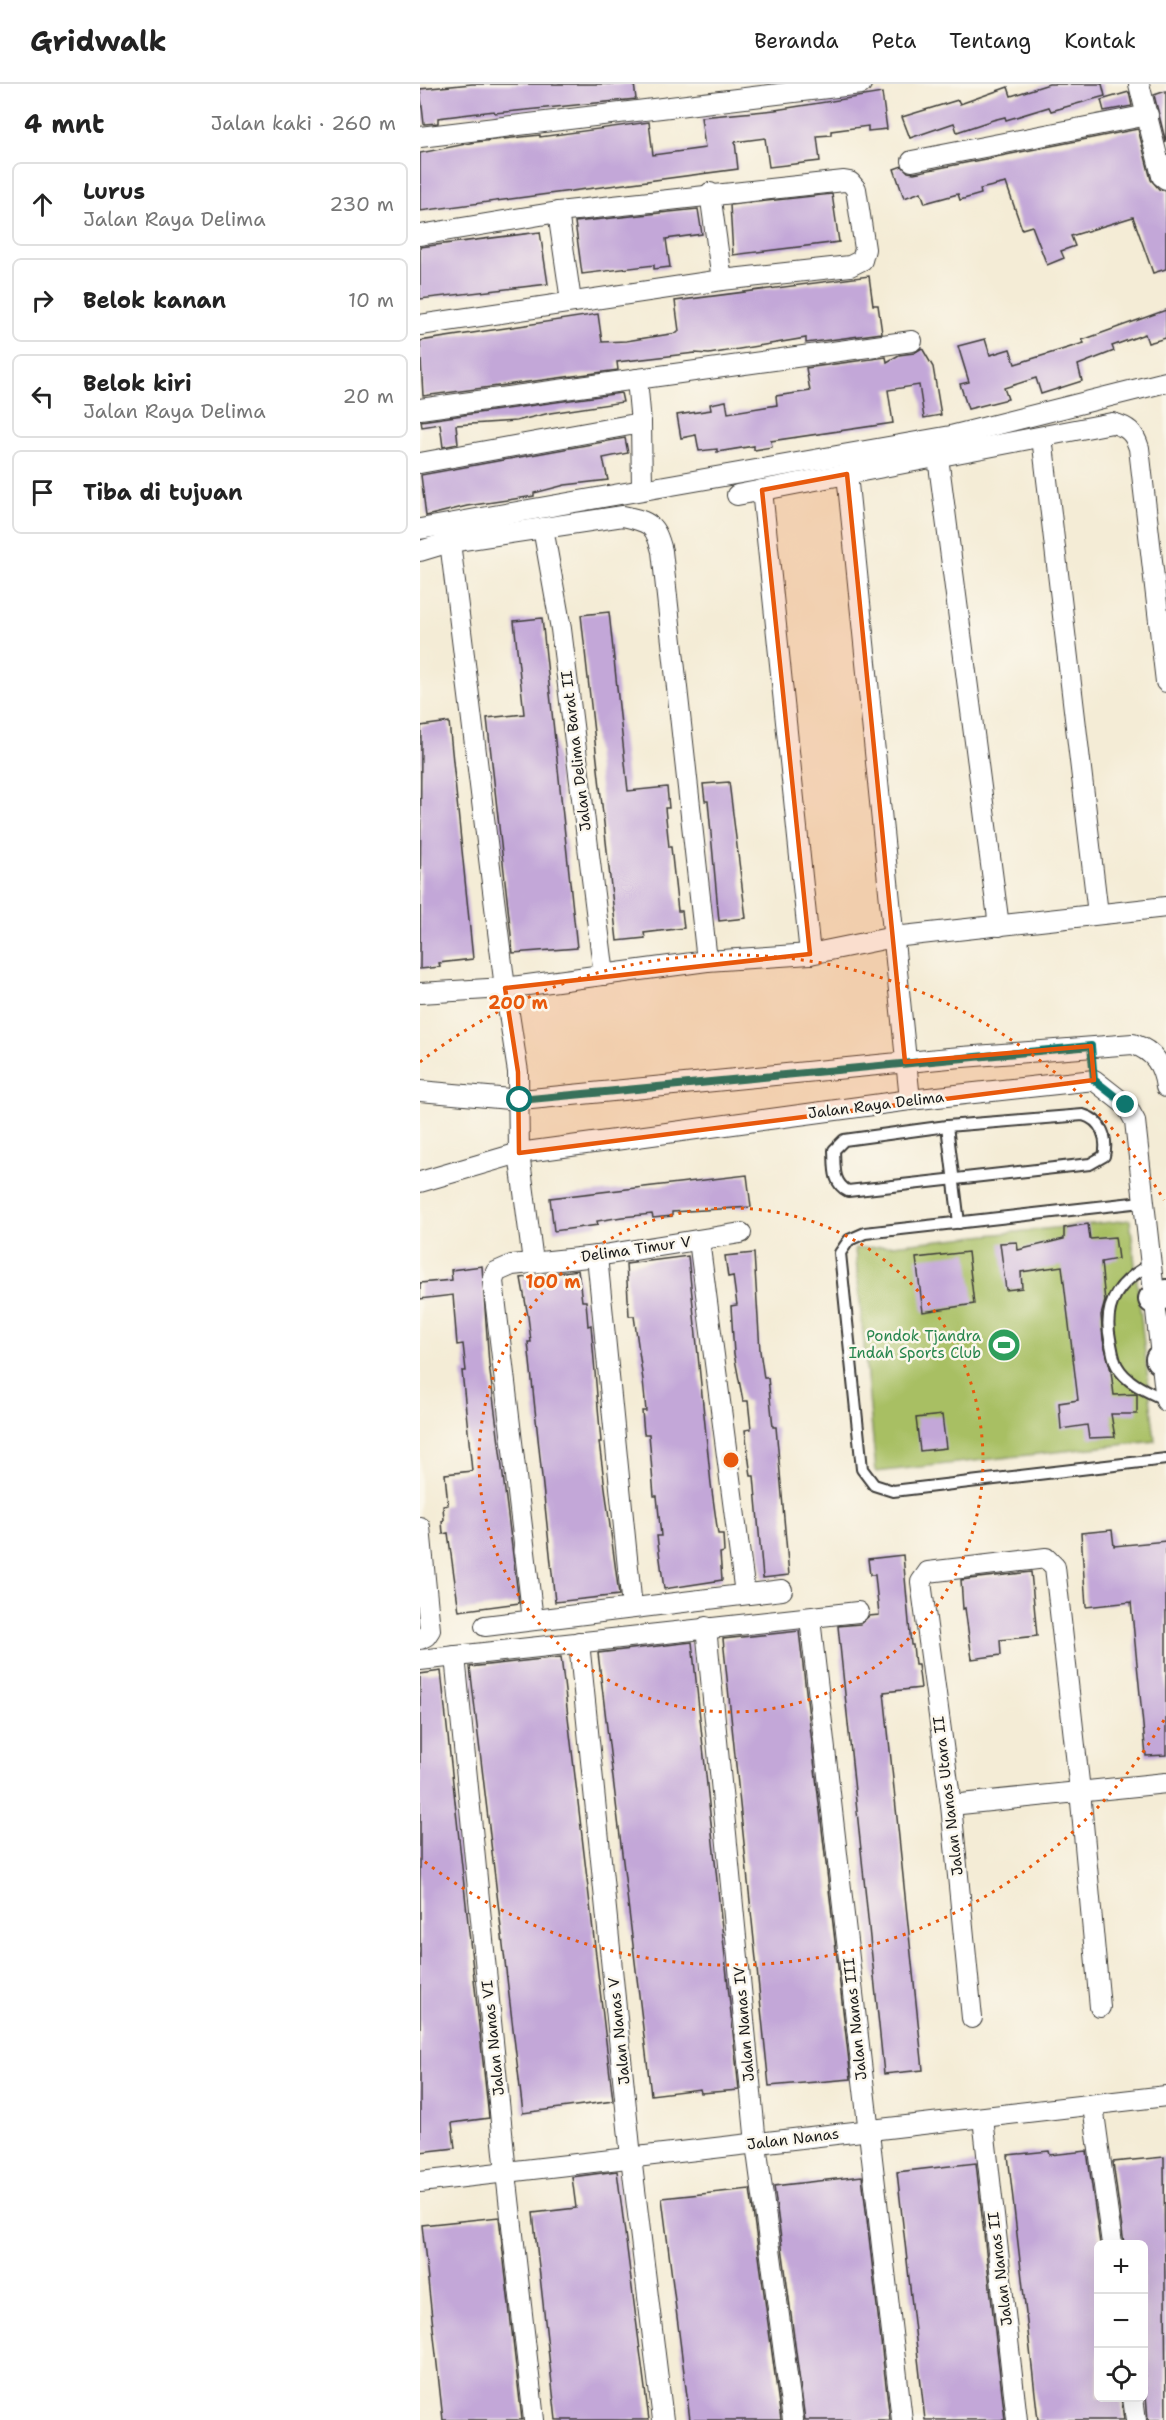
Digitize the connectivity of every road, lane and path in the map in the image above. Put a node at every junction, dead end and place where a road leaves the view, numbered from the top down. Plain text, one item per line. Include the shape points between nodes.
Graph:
1 (861, 84) edge
2 (1139, 84) edge
3 (1148, 115) junction
4 (420, 137) edge
5 (912, 161) dead end
6 (1164, 178) edge
7 (710, 193) junction
8 (558, 212) junction
9 (420, 235) edge
10 (722, 280) junction
11 (571, 301) junction
12 (420, 325) edge
13 (912, 341) dead end
14 (637, 379) junction
15 (1166, 382) edge
16 (420, 409) edge
17 (641, 423) junction
18 (1042, 437) junction
19 (938, 457) junction
20 (420, 463) edge
21 (847, 474) junction
22 (642, 488) junction
23 (762, 490) junction
24 (737, 495) dead end
25 (543, 528) junction
26 (420, 529) edge
27 (450, 542) junction
28 (420, 551) edge
29 (1166, 682) edge
30 (1166, 907) edge
31 (1098, 914) junction
32 (999, 926) junction
33 (894, 937) junction
34 (810, 954) junction
35 (707, 961) junction
36 (604, 975) junction
37 (505, 987) junction
38 (420, 993) edge
39 (1091, 1046) junction
40 (905, 1062) junction
41 (1094, 1080) junction
42 (1166, 1087) edge
43 (420, 1091) edge
44 (520, 1100) junction
45 (910, 1100) junction
46 (947, 1126) junction
47 (519, 1153) junction
48 (953, 1181) junction
49 (420, 1182) edge
50 (1142, 1202) junction
51 (959, 1223) junction
52 (741, 1233) dead end
53 (699, 1240) junction
54 (597, 1256) junction
55 (533, 1262) junction
56 (1150, 1265) junction
57 (1158, 1299) edge
58 (1163, 1360) edge
59 (1166, 1401) edge
60 (1166, 1459) edge
61 (420, 1527) edge
62 (782, 1590) dead end
63 (745, 1594) junction
64 (632, 1608) junction
65 (858, 1612) dead end
66 (810, 1619) junction
67 (533, 1620) junction
68 (485, 1626) dead end
69 (706, 1627) junction
70 (420, 1639) edge
71 (579, 1642) junction
72 (455, 1656) junction
73 (420, 1660) edge
74 (1166, 1782) edge
75 (1080, 1791) junction
76 (951, 1805) junction
77 (1100, 2007) dead end
78 (972, 2018) dead end
79 (1166, 2096) edge
80 (1093, 2106) junction
81 (983, 2118) junction
82 (868, 2130) junction
83 (756, 2144) junction
84 (632, 2157) junction
85 (506, 2173) junction
86 (420, 2182) edge
87 (1111, 2240) edge
88 (1134, 2402) edge
89 (534, 2420) edge
90 (663, 2420) edge
91 (793, 2420) edge
92 (902, 2420) edge
93 (1017, 2420) edge
94 (1136, 2420) edge

1 - 4 street
2 - 3 street
3 - 5 street
3 - 6 street
7 - 8 street
7 - 10 street
7 - 10 street via 850,182 856,189 866,249 862,260 850,266
8 - 9 street
8 - 11 street
10 - 11 street
11 - 12 street
13 - 14 street
14 - 16 street
14 - 17 street
15 - 22 street via 951,436
17 - 20 street
17 - 22 street
18 - 19 street
18 - 29 street via 1112,423 1124,426 1136,438
18 - 31 street
19 - 21 street
19 - 32 street
21 - 23 street
21 - 33 street
22 - 26 street
23 - 24 street
23 - 34 street
25 - 27 street
25 - 35 street via 623,516 650,524 657,531
25 - 36 street, Jalan Delima Barat II via 561,629
27 - 28 street
27 - 37 street
30 - 31 street
31 - 32 street
32 - 33 street
33 - 34 street
33 - 40 street
34 - 35 street
35 - 36 street
36 - 37 street
37 - 38 street
37 - 44 street
39 - 40 street
39 - 41 street
39 - 42 street via 1132,1044 1145,1048 1156,1056
40 - 44 street
40 - 45 street
41 - 45 street, Jalan Raya Delima
41 - 50 street via 1126,1105 1135,1121
43 - 44 street
44 - 47 street
45 - 47 street, Jalan Raya Delima
46 - 48 lane
46 - 48 lane via 844,1140 834,1150 835,1178 840,1188 848,1191
46 - 48 lane via 1083,1115 1093,1119 1107,1144 1104,1156 1090,1164
47 - 49 street, Jalan Raya Delima
47 - 55 street
48 - 51 lane
50 - 51 lane
50 - 56 street
51 - 60 lane via 865,1233 849,1240 840,1253 862,1469 867,1478 882,1489 893,1491
52 - 53 street, Delima Timur V
53 - 54 street, Delima Timur V
53 - 63 street
54 - 55 street, Delima Timur V
54 - 64 street
55 - 67 street, Delima Timur V via 496,1272 493,1281
56 - 57 street
56 - 59 lane via 1131,1275 1116,1290 1108,1312 1109,1332 1117,1366 1130,1380
57 - 58 street
58 - 59 street
61 - 70 street via 430,1630
62 - 63 street
63 - 64 street
64 - 67 street
65 - 66 street
66 - 69 street
66 - 82 street, Jalan Nanas III
67 - 68 street
69 - 71 street
69 - 83 street, Jalan Nanas IV
71 - 72 street
71 - 84 street, Jalan Nanas V
72 - 73 street
72 - 85 street, Jalan Nanas VI
74 - 75 street
75 - 76 street
75 - 76 street, Jalan Nanas Utara II via 1055,1567 1046,1558 928,1572 921,1582
75 - 77 street
76 - 78 street, Jalan Nanas Utara II
79 - 80 street, Jalan Nanas
80 - 81 street, Jalan Nanas
80 - 87 street
81 - 82 street, Jalan Nanas
81 - 93 street, Jalan Nanas II
82 - 83 street, Jalan Nanas
82 - 92 street, Jalan Nanas III
83 - 84 street, Jalan Nanas
83 - 91 street, Jalan Nanas IV
84 - 85 street, Jalan Nanas
84 - 90 street, Jalan Nanas V
85 - 86 street, Jalan Nanas
85 - 89 street, Jalan Nanas VI
88 - 94 street

